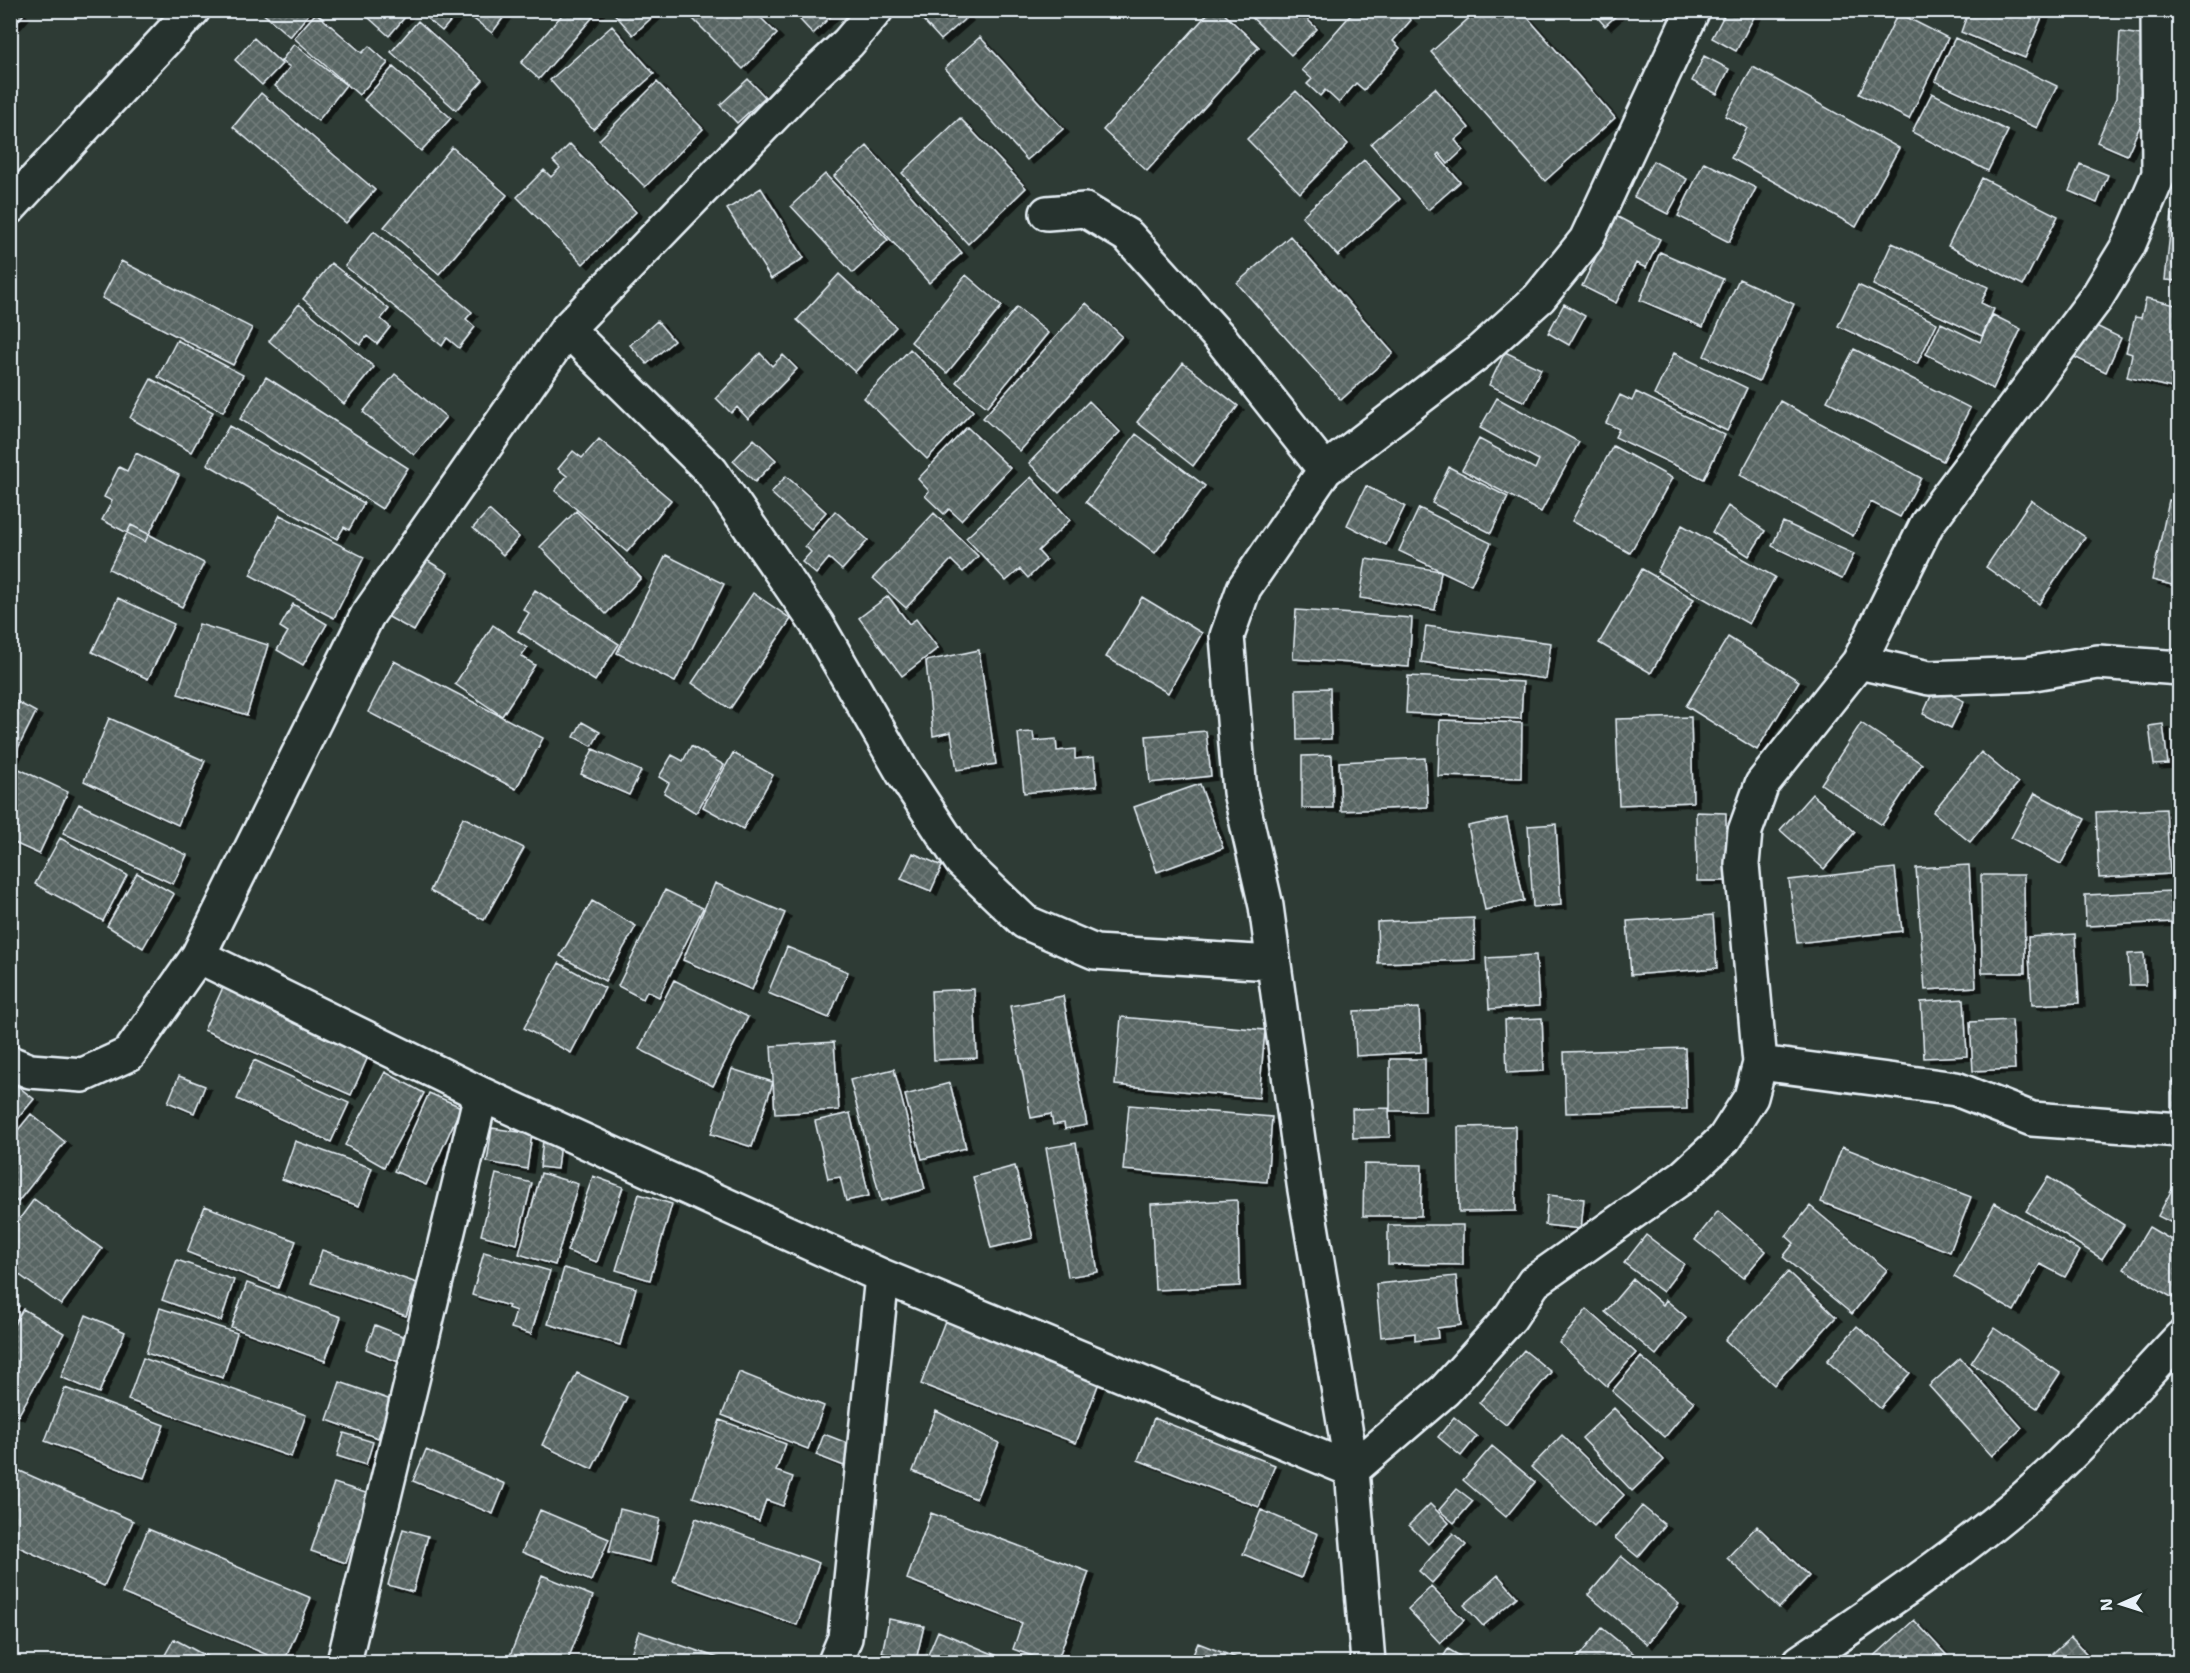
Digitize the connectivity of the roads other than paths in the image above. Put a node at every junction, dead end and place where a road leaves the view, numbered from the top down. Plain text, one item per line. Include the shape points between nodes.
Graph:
1 (193, 10) edge
2 (876, 10) edge
3 (1693, 10) edge
4 (2158, 10) edge
5 (2169, 175) edge
6 (10, 207) edge
7 (1047, 213) dead end
8 (567, 328) junction
9 (1325, 470) junction
10 (1859, 662) junction
11 (2180, 668) edge
12 (198, 956) junction
13 (1272, 963) junction
14 (10, 1063) edge
15 (1760, 1063) junction
16 (481, 1094) junction
17 (2180, 1130) edge
18 (882, 1276) junction
19 (2180, 1338) edge
20 (1352, 1470) junction
21 (344, 1662) edge
22 (835, 1662) edge
23 (1368, 1662) edge
24 (1800, 1662) edge

1 - 6 street
2 - 8 street
3 - 9 street via 1586,240 1539,298 1479,352
4 - 5 street
5 - 10 street via 2097,297 1927,524
7 - 9 street via 1084,210 1128,236 1221,339
8 - 12 street via 367,616
8 - 13 street via 711,471 817,624 903,773 961,861 1025,922 1095,952
9 - 13 street via 1244,588 1227,636 1240,792 1266,906
10 - 11 street via 1929,678 2028,674 2098,662
10 - 15 street via 1762,784 1745,831 1742,864
12 - 14 street via 129,1054 83,1075 30,1071
12 - 16 street
13 - 20 street
15 - 17 street via 1956,1089 2032,1119
15 - 20 street via 1751,1097 1724,1139 1684,1176 1534,1282 1510,1318 1445,1390
16 - 18 street
16 - 21 street
18 - 20 street
18 - 22 street via 845,1638
19 - 24 street via 2024,1498
20 - 23 street

